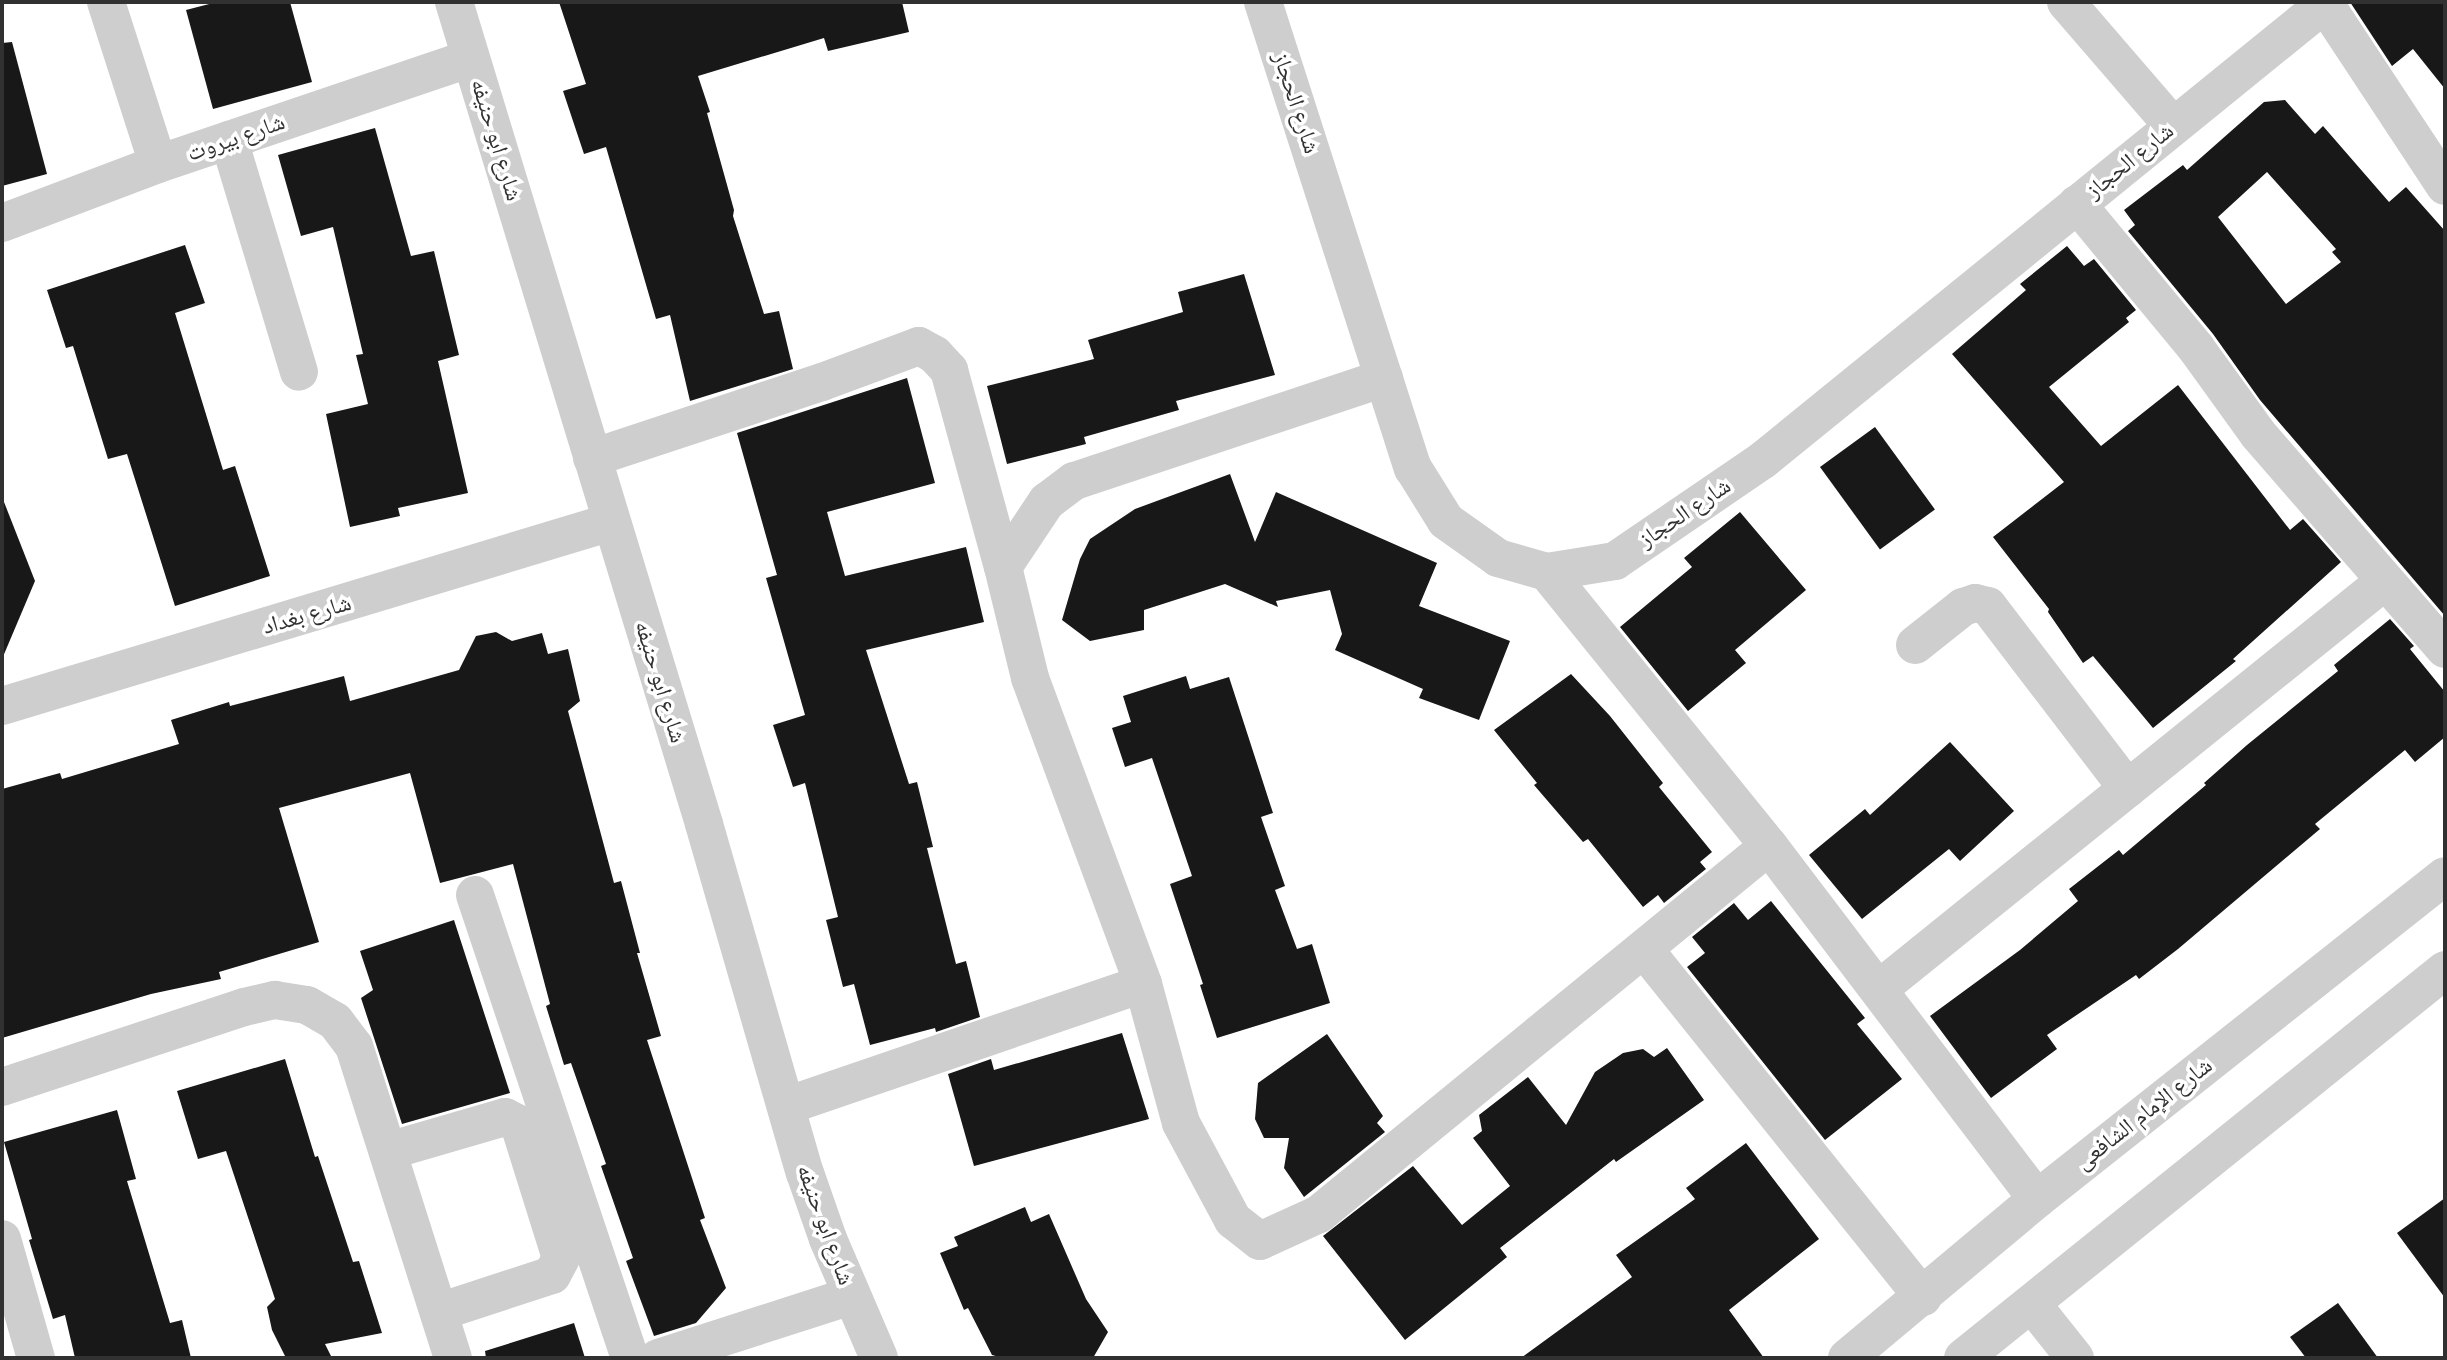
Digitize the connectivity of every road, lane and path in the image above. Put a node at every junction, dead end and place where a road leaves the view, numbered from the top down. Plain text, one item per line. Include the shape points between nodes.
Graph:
1 (107, 2) edge
2 (454, 2) edge
3 (1264, 2) edge
4 (2066, 2) edge
5 (2326, 3) edge
6 (471, 58) junction
7 (2173, 126) junction
8 (229, 141) junction
9 (158, 164) junction
10 (2445, 186) edge
11 (2077, 204) junction
12 (2, 223) edge
13 (299, 372) dead end
14 (1384, 378) junction
15 (592, 458) junction
16 (611, 522) junction
17 (1003, 567) junction
18 (1548, 572) junction
19 (2385, 581) junction
20 (1915, 645) dead end
21 (2445, 649) edge
22 (2, 706) edge
23 (2129, 789) junction
24 (1769, 846) junction
25 (2445, 876) edge
26 (475, 895) dead end
27 (1644, 949) junction
28 (2445, 970) edge
29 (1143, 984) junction
30 (1879, 989) junction
31 (2, 1087) edge
32 (786, 1106) junction
33 (388, 1151) junction
34 (2037, 1199) junction
35 (2, 1239) edge
36 (8, 1281) edge
37 (850, 1296) junction
38 (1923, 1297) junction
39 (2032, 1304) junction
40 (439, 1312) junction
41 (36, 1358) edge
42 (453, 1358) edge
43 (630, 1358) edge
44 (659, 1358) edge
45 (879, 1358) edge
46 (1847, 1358) edge
47 (1964, 1358) edge
48 (2075, 1358) edge

1 - 9 street
2 - 6 street, شارع ابو حنيفه
3 - 14 street, شارع الحجاز
4 - 7 street
5 - 7 street, شارع الحجاز
5 - 10 street
6 - 8 street, شارع بيروت
6 - 15 street, شارع ابو حنيفه
7 - 11 street, شارع الحجاز
8 - 9 street, شارع بيروت
8 - 13 street
9 - 12 street, شارع بيروت
11 - 18 street, شارع الحجاز via 1763,460 1615,561
11 - 19 street via 2196,348 2258,434
14 - 17 street via 1074,481 1047,501
14 - 18 street, شارع الحجاز via 1413,468 1446,521 1498,558
15 - 16 street, شارع ابو حنيفه
15 - 17 street via 919,346 948,370
16 - 22 street, شارع بغداد
16 - 32 street, شارع ابو حنيفه
17 - 29 street via 1030,678
18 - 24 street
19 - 21 street
19 - 23 street
20 - 23 street via 1963,607 1975,603 1988,606
23 - 30 street
24 - 27 street
24 - 30 street
25 - 34 street, شارع الإمام الشافعى
26 - 43 street
27 - 29 street via 1319,1214 1259,1241 1233,1220 1181,1123
27 - 38 street
28 - 39 street
29 - 32 street
30 - 34 street
31 - 33 street via 244,1007 275,1000 307,1005 334,1021 354,1046
32 - 37 street, شارع ابو حنيفه
33 - 40 street
33 - 40 street via 505,1117 519,1124 561,1258 552,1275
34 - 38 street, شارع الإمام الشافعى
35 - 36 street
36 - 41 street
37 - 44 street
37 - 45 street, شارع ابو حنيفه
38 - 46 street, شارع الإمام الشافعى
39 - 47 street
39 - 48 street
40 - 42 street

